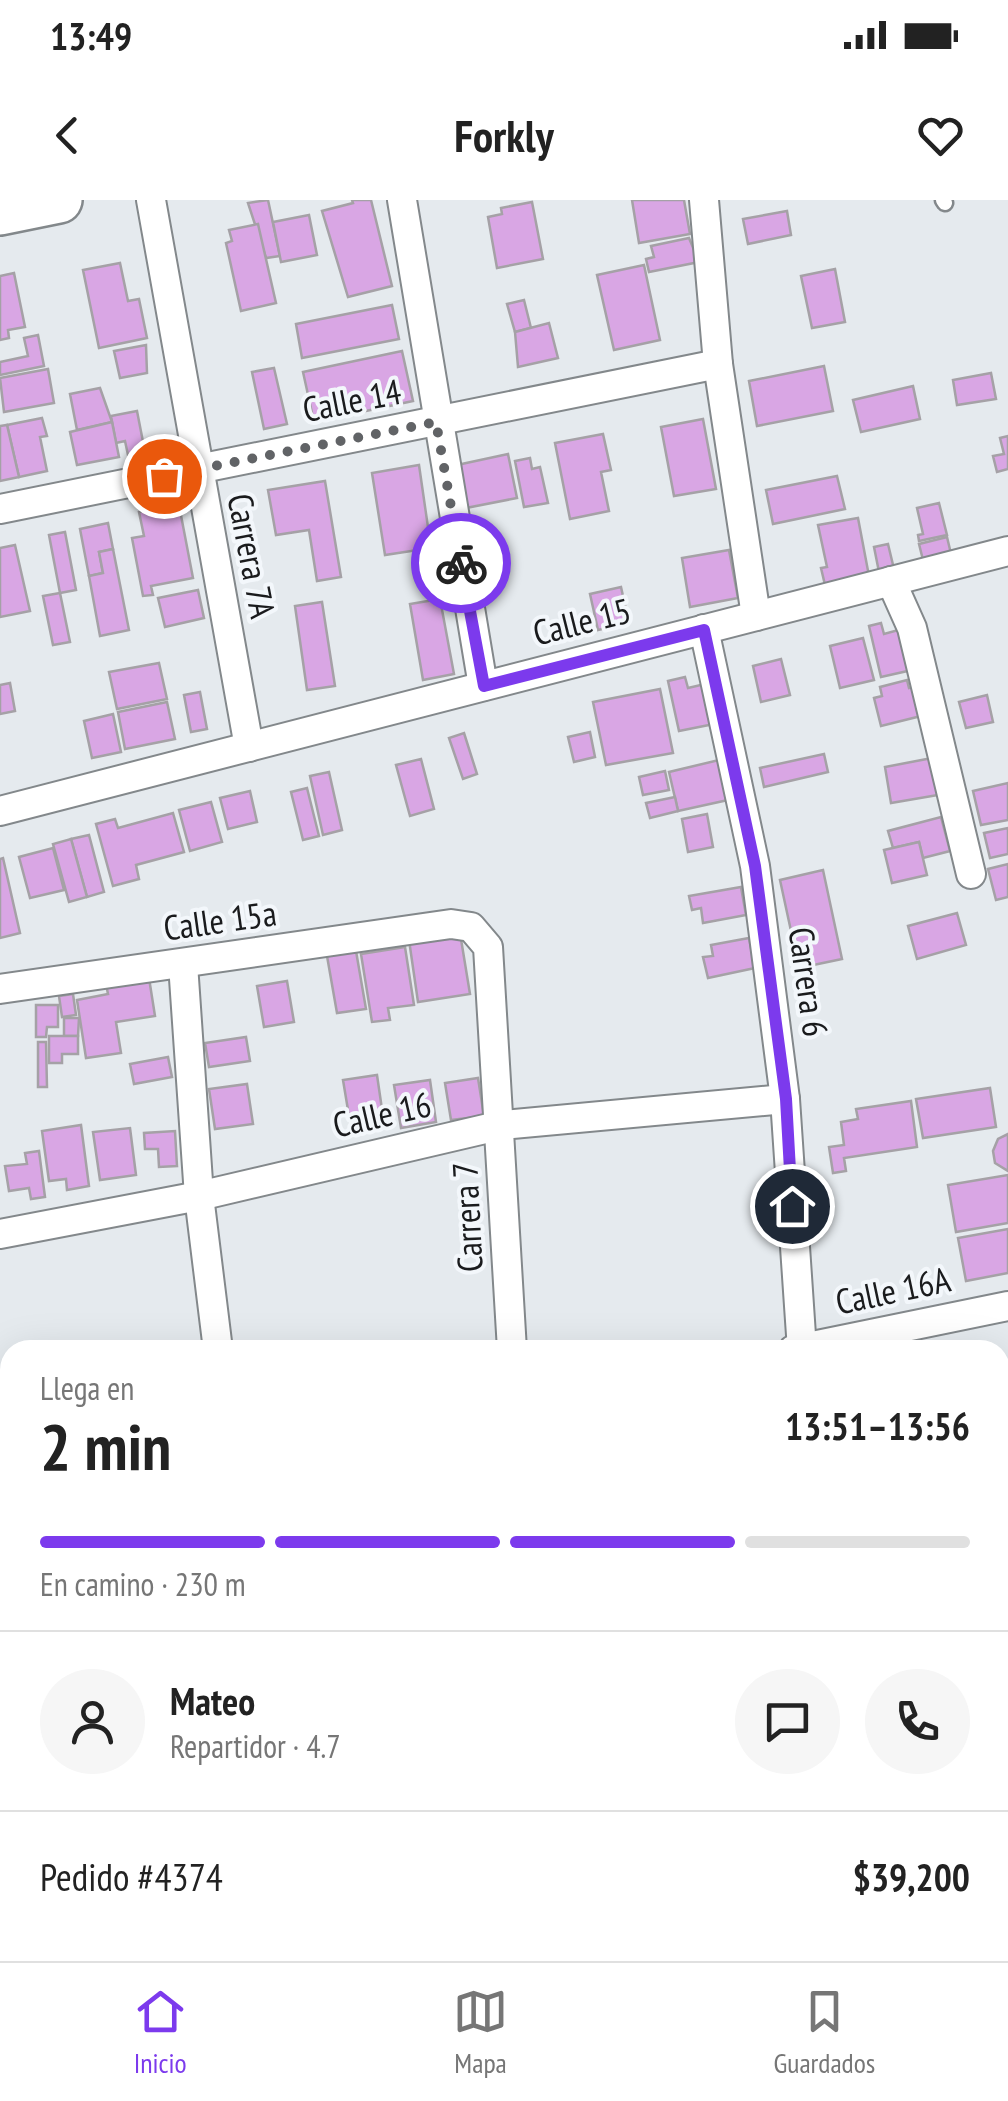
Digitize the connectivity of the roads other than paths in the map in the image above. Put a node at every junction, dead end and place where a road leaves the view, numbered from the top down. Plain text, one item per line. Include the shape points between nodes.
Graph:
1 (58, 200) edge
2 (152, 200) edge
3 (402, 200) edge
4 (704, 200) edge
5 (0, 212) edge
6 (718, 364) junction
7 (436, 422) junction
8 (197, 470) junction
9 (0, 509) edge
10 (1008, 551) edge
11 (891, 581) junction
12 (756, 616) junction
13 (704, 630) junction
14 (484, 686) junction
15 (250, 747) junction
16 (0, 812) edge
17 (970, 874) dead end
18 (451, 924) joint
19 (183, 964) junction
20 (0, 989) edge
21 (786, 1099) junction
22 (502, 1124) junction
23 (199, 1196) junction
24 (0, 1234) edge
25 (1008, 1306) edge
26 (217, 1340) edge
27 (512, 1340) edge
28 (799, 1340) edge
29 (843, 1340) edge

1 - 5 highway
2 - 8 street, Carrera 7A
3 - 7 street
4 - 6 street
6 - 7 street, Calle 14
6 - 12 street
7 - 8 street, Calle 14
7 - 14 street
8 - 9 street, Calle 14
8 - 15 street, Carrera 7A
10 - 11 street, Calle 15
11 - 12 street, Calle 15
11 - 17 street via 912,628
12 - 13 street, Calle 15
13 - 14 street, Calle 15
13 - 21 street, Carrera 6 via 755,866
14 - 15 street, Calle 15
15 - 16 street, Calle 15
18 - 19 street, Calle 15a
18 - 22 street, Carrera 7 via 471,927 488,947
19 - 20 street, Calle 15a
19 - 23 street
21 - 22 street, Calle 16
21 - 28 street, Carrera 6
22 - 23 street, Calle 16
22 - 27 street, Carrera 7
23 - 24 street, Calle 16
23 - 26 street
25 - 29 street, Calle 16A

